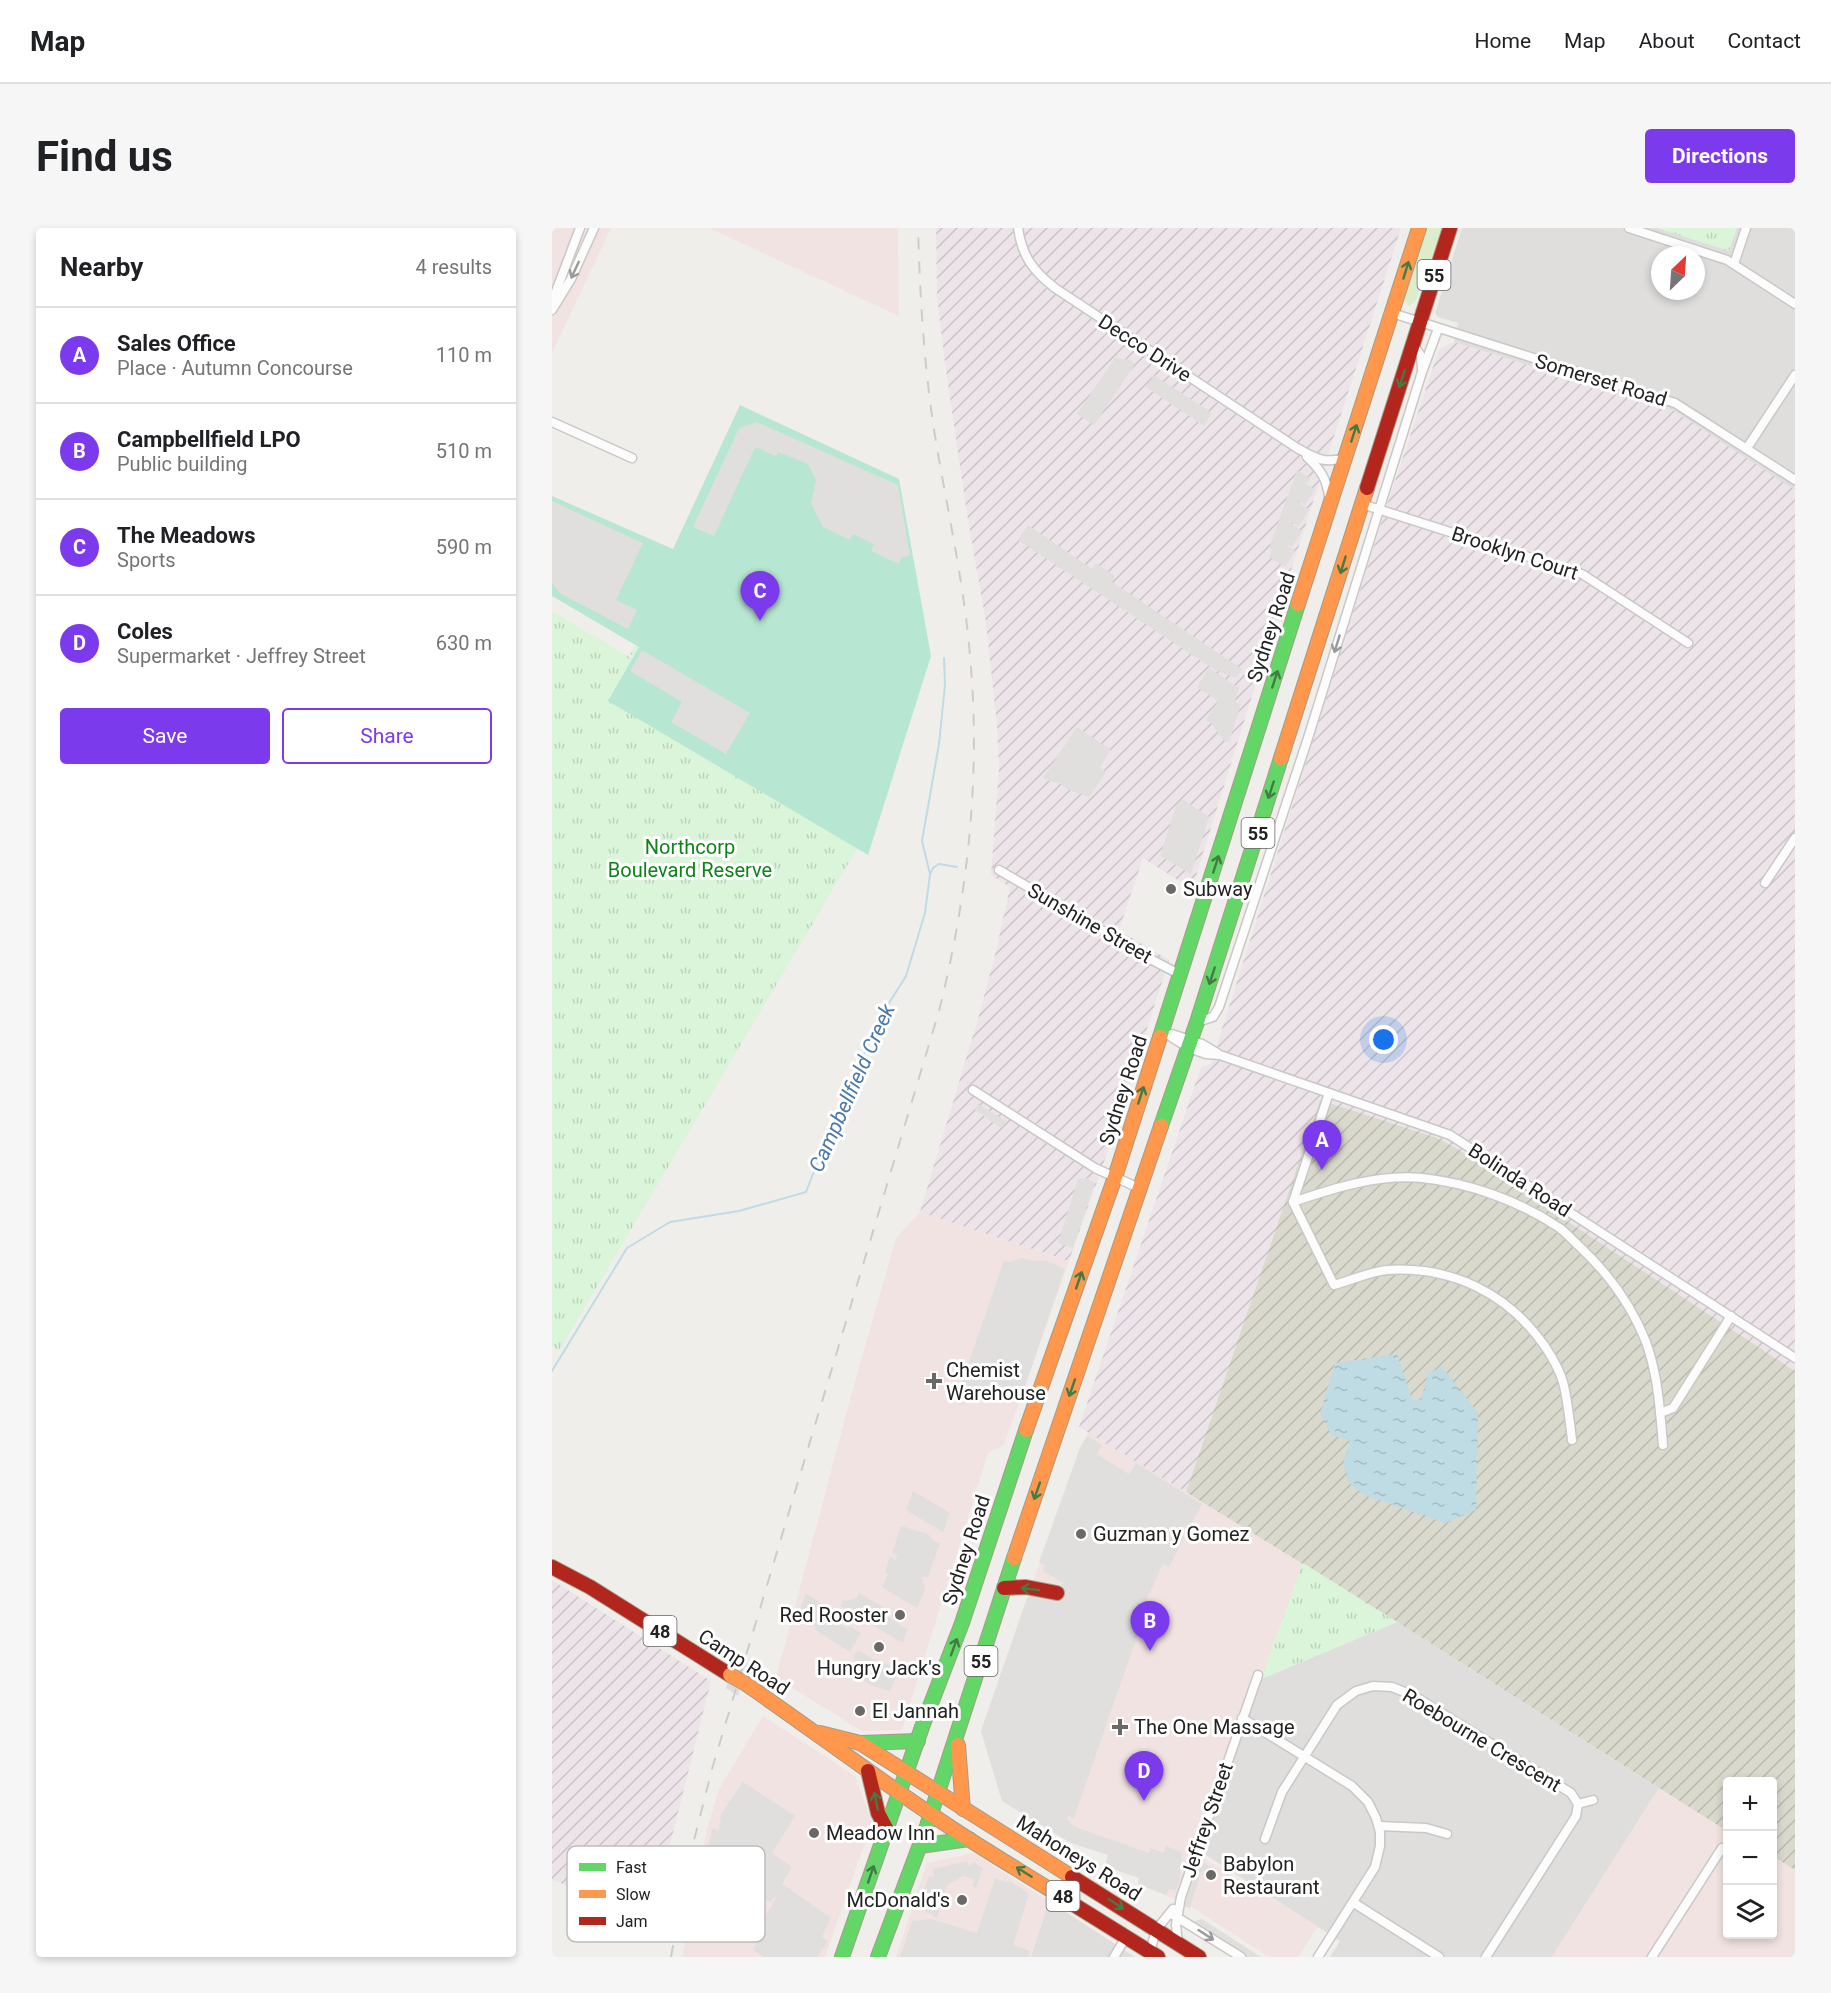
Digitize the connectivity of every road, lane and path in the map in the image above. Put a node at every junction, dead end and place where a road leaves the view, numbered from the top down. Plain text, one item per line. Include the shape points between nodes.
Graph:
1 (580, 228) edge
2 (594, 228) edge
3 (1017, 228) edge
4 (1419, 228) edge
5 (1450, 228) edge
6 (1629, 228) edge
7 (1746, 228) edge
8 (1734, 264) junction
9 (552, 302) edge
10 (1795, 304) edge
11 (552, 310) edge
12 (1392, 313) junction
13 (1420, 323) junction
14 (1438, 329) junction
15 (1413, 344) junction
16 (1422, 372) junction
17 (1795, 375) edge
18 (552, 422) edge
19 (1297, 448) junction
20 (1747, 448) junction
21 (632, 458) dead end
22 (1345, 458) junction
23 (1795, 480) edge
24 (1362, 504) junction
25 (1330, 506) junction
26 (1379, 509) junction
27 (1688, 643) dead end
28 (1280, 764) junction
29 (1297, 770) junction
30 (1795, 838) edge
31 (999, 870) dead end
32 (1765, 883) dead end
33 (1181, 975) junction
34 (1197, 1022) junction
35 (1162, 1031) junction
36 (1190, 1044) junction
37 (974, 1090) dead end
38 (1329, 1093) junction
39 (1115, 1177) junction
40 (1141, 1189) junction
41 (1293, 1202) junction
42 (1731, 1316) junction
43 (1795, 1358) edge
44 (1660, 1413) junction
45 (1572, 1440) dead end
46 (1663, 1445) dead end
47 (552, 1557) edge
48 (552, 1567) edge
49 (590, 1587) junction
50 (1004, 1588) junction
51 (1057, 1593) dead end
52 (1258, 1675) dead end
53 (1242, 1718) junction
54 (816, 1732) junction
55 (957, 1733) junction
56 (918, 1741) junction
57 (860, 1743) junction
58 (1304, 1756) junction
59 (868, 1771) junction
60 (907, 1771) junction
61 (938, 1792) junction
62 (899, 1793) junction
63 (1593, 1800) dead end
64 (1578, 1804) junction
65 (963, 1809) junction
66 (931, 1815) junction
67 (1379, 1826) junction
68 (886, 1830) junction
69 (1447, 1834) dead end
70 (969, 1839) junction
71 (1265, 1839) dead end
72 (1010, 1840) junction
73 (920, 1846) junction
74 (1722, 1848) dead end
75 (999, 1857) junction
76 (1354, 1903) junction
77 (1174, 1915) junction
78 (1156, 1930) junction
79 (1126, 1937) junction
80 (1178, 1944) junction
81 (1154, 1954) edge
82 (842, 1957) edge
83 (878, 1957) edge
84 (1114, 1957) edge
85 (1199, 1957) edge
86 (1241, 1957) edge
87 (1318, 1957) edge
88 (1439, 1957) edge
89 (1486, 1957) edge
90 (1652, 1957) edge

1 - 9 street
2 -> 11 street
3 - 19 street, Decco Drive via 1026,259 1038,275
12 -> 4 main road, Sydney Road / 55
5 - 13 main road, 55
6 - 8 street
7 - 8 street
8 - 10 street
12 - 13 street, Somerset Road
22 -> 12 main road, Sydney Road / 55
13 - 14 street, Somerset Road
13 - 15 main road, 55
14 - 16 street
14 - 20 street, Somerset Road via 1675,403
15 - 16 street via 1421,356
15 -> 24 main road, 55
16 - 26 street
17 - 20 street
18 - 21 street
19 - 22 street, Decco Drive via 1322,461
19 - 25 street, Decco Drive via 1320,471
20 - 23 street, Somerset Road
22 - 25 main road, Sydney Road / 55
24 - 26 street, Brooklyn Court
24 -> 28 main road, 55
33 -> 25 main road, Sydney Road / 55
26 - 27 street, Brooklyn Court via 1582,574
26 -> 29 street
28 - 29 street
28 -> 34 main road, 55
29 - 34 street via 1219,1008 1213,1017
30 - 32 street
31 - 33 street, Sunshine Street
33 - 35 main road, Sydney Road / 55
34 - 36 main road, 55
35 - 36 street, Bolinda Road
39 -> 35 main road, Sydney Road / 55
36 - 38 street, Bolinda Road
36 - 40 main road, 55
37 - 39 street
38 - 41 street
38 - 42 street, Bolinda Road via 1450,1135
39 - 40 street
56 -> 39 main road, Sydney Road / 55
40 -> 50 main road, 55
41 - 44 street via 1344,1186 1421,1178 1479,1190 1516,1204 1560,1228 1611,1279 1633,1314 1646,1343 1658,1387
41 - 45 street via 1334,1285 1370,1273 1410,1270 1454,1278 1491,1293 1513,1309 1532,1328 1556,1367 1564,1385
42 - 43 street, Bolinda Road
42 - 44 street via 1672,1408
44 - 46 street
47 - 49 main road, Camp Road / 48
48 - 49 main road, Camp Road / 48
49 - 54 main road, Camp Road / 48
51 -> 50 main road via 1026,1587
50 - 55 main road, 55
52 - 53 street, Jeffrey Street
53 - 58 street
53 - 77 street, Jeffrey Street
54 - 57 main road, Camp Road / 48
54 - 59 main road, Camp Road / 48
55 - 61 main road, 55
55 - 65 main road
56 - 57 main road
56 - 60 main road, Sydney Road / 55
57 - 60 main road, Camp Road / 48
58 - 64 street, Roebourne Crescent via 1347,1696 1373,1686 1392,1687 1414,1696 1571,1793
58 - 67 street via 1357,1790 1368,1802
58 - 71 street, Roebourne Crescent via 1282,1792
59 - 62 main road, Camp Road / 48
68 -> 59 main road
60 - 61 main road, Camp Road / 48
60 - 62 main road, Sydney Road / 55
61 - 65 main road, Mahoneys Road / 48
61 - 66 main road, 55
62 - 66 main road, Camp Road / 48
62 - 68 main road, Sydney Road / 55
63 - 64 street, Roebourne Crescent
64 - 89 street, Roebourne Crescent via 1576,1816
65 - 72 main road, Mahoneys Road / 48
66 - 70 main road, Mahoneys Road / 48
66 - 73 main road, 55
67 - 69 street via 1426,1828
67 - 76 street via 1377,1860
82 -> 68 main road, Sydney Road / 55
70 - 73 main road
70 - 75 main road, Mahoneys Road / 48
72 - 75 main road
72 -> 78 main road, Mahoneys Road / 48
73 - 83 main road, 55
74 - 90 street
79 -> 75 main road, Mahoneys Road / 48
76 - 87 street
76 - 88 street
77 - 78 street, Jeffrey Street
77 - 80 street
77 -> 86 street
78 - 80 main road, Mahoneys Road / 48
78 - 81 street, Jeffrey Street
79 - 81 main road, Mahoneys Road / 48
79 - 84 street
80 - 85 main road, Mahoneys Road / 48

